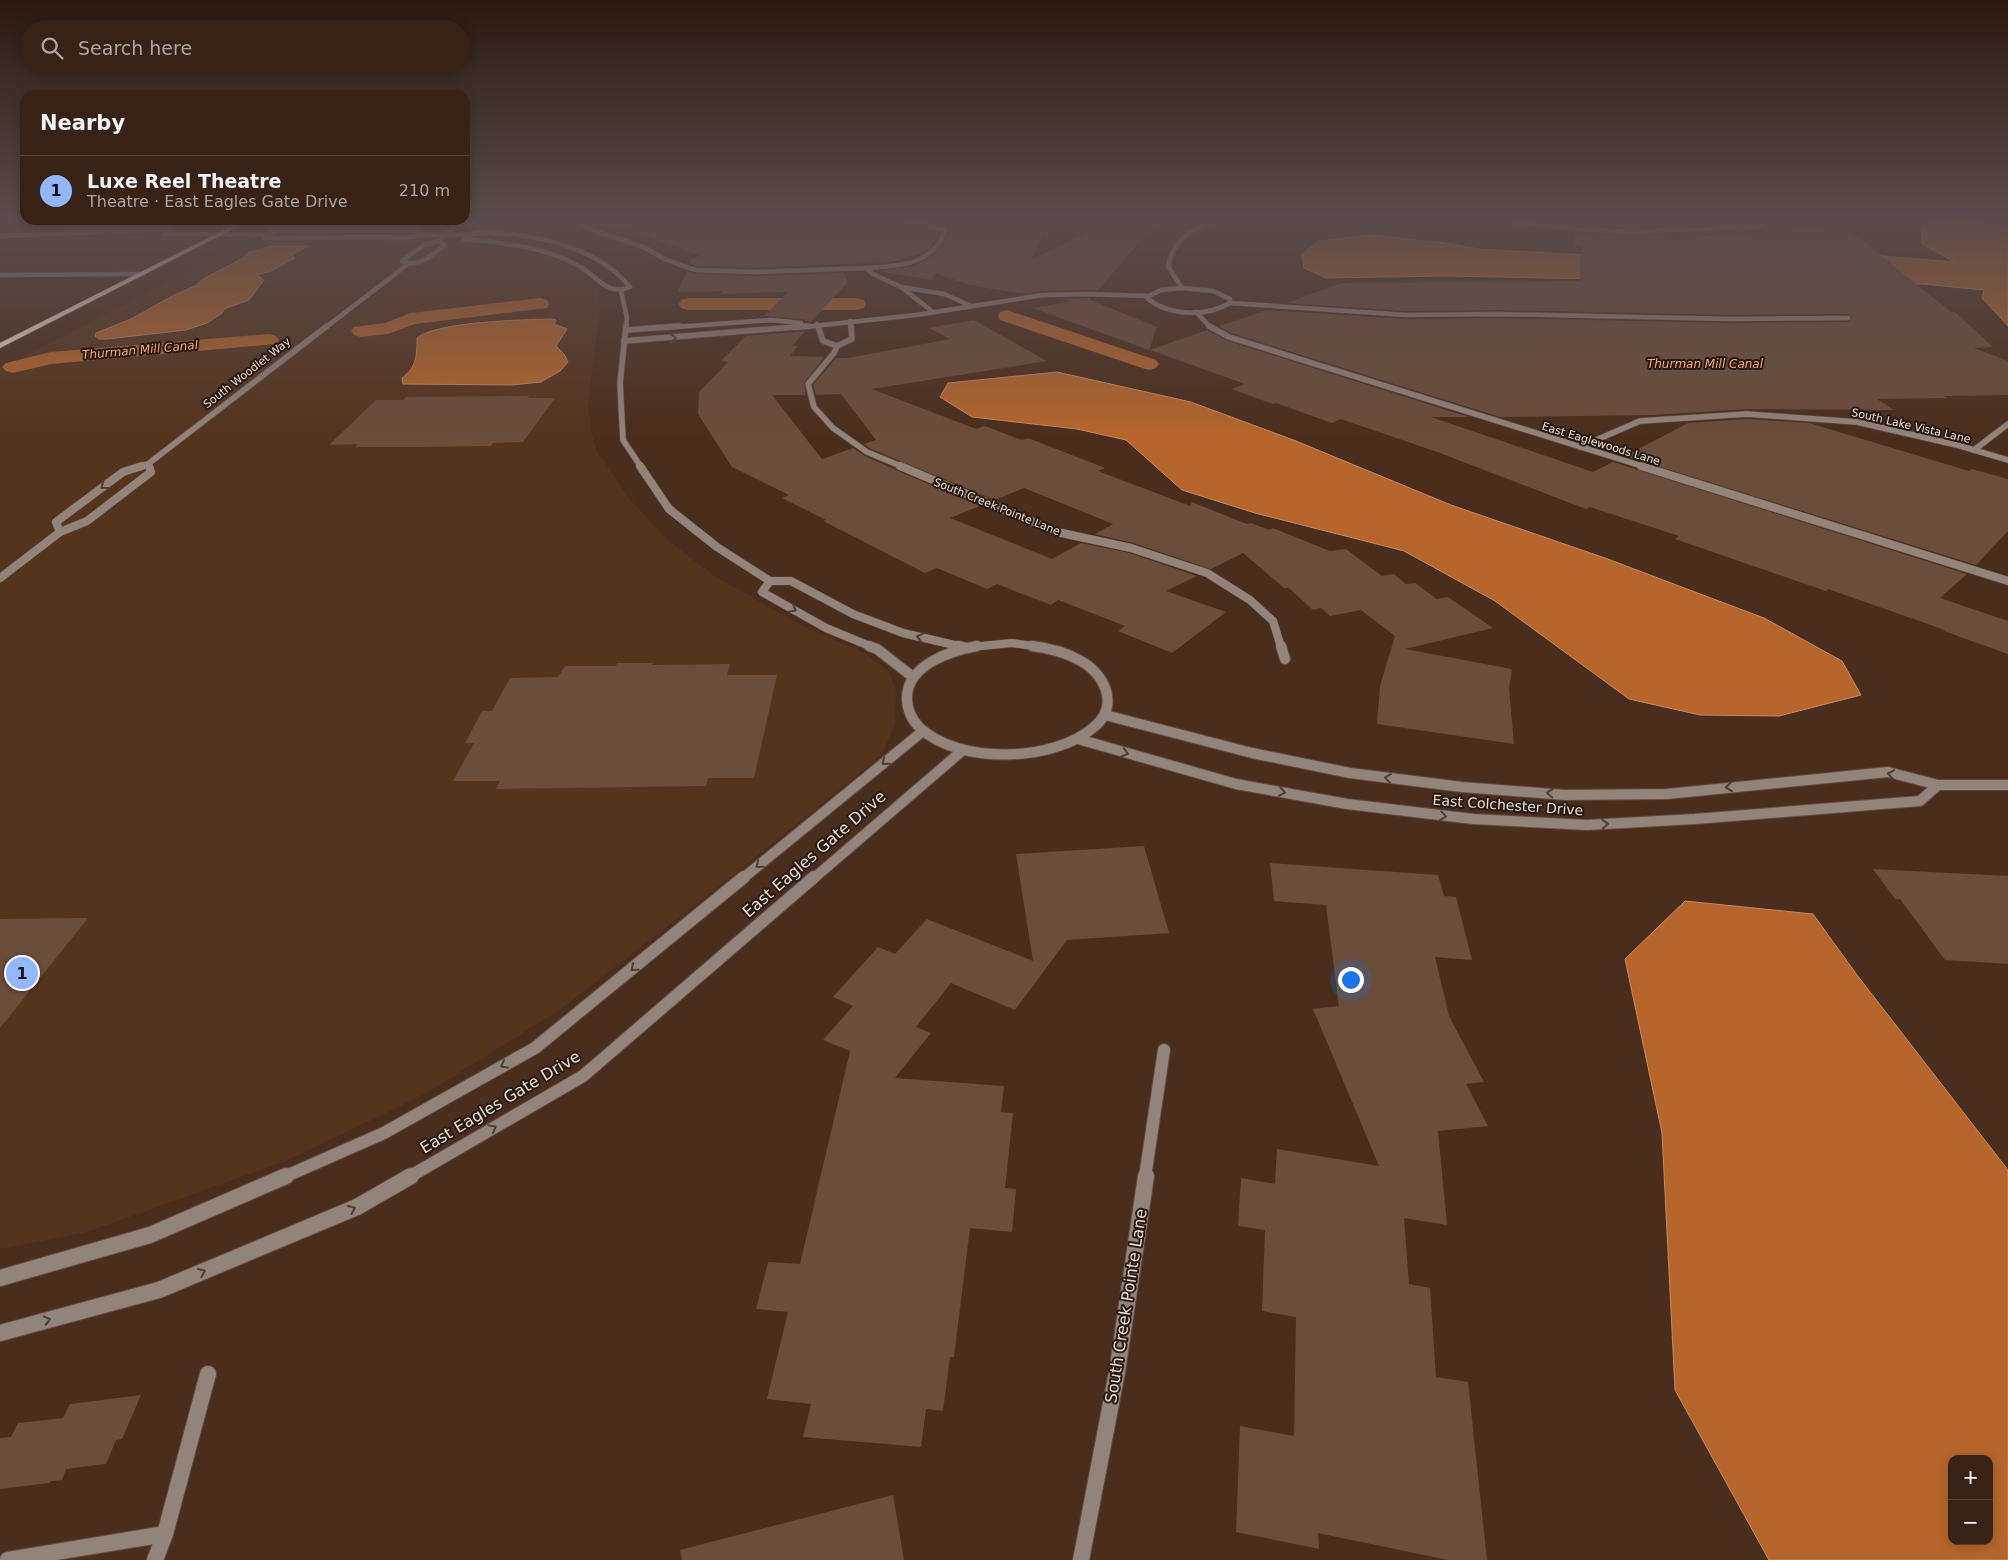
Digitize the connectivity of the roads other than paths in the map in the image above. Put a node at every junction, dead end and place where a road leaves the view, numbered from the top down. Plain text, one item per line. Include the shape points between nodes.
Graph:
1 (110, 291) edge
2 (373, 291) edge
3 (621, 291) edge
4 (906, 291) edge
5 (933, 291) edge
6 (1159, 291) edge
7 (1206, 291) edge
8 (1149, 296) junction
9 (1230, 303) junction
10 (969, 305) junction
11 (933, 312) junction
12 (1196, 312) junction
13 (1848, 318) dead end
14 (850, 321) junction
15 (817, 324) junction
16 (626, 330) junction
17 (624, 341) junction
18 (0, 346) edge
19 (837, 346) junction
20 (2008, 424) edge
21 (1580, 448) junction
22 (1974, 450) junction
23 (2008, 460) edge
24 (148, 464) junction
25 (60, 532) junction
26 (0, 578) edge
27 (770, 581) junction
28 (2008, 581) edge
29 (967, 648) junction
30 (1285, 659) dead end
31 (913, 677) junction
32 (1105, 715) junction
33 (923, 731) junction
34 (1078, 740) junction
35 (963, 750) junction
36 (2008, 785) edge
37 (1938, 786) junction
38 (1164, 1050) dead end
39 (0, 1278) edge
40 (0, 1334) edge
41 (208, 1374) dead end
42 (165, 1534) junction
43 (8, 1560) edge
44 (155, 1560) edge
45 (1081, 1560) edge

1 - 18 highway
2 - 24 street, South Woodlet Way
3 - 16 street via 627,318
4 - 11 street
5 - 10 street via 952,295
6 - 8 street
7 - 9 street via 1225,295
8 - 10 street via 1071,294
8 - 12 street via 1148,299 1159,307
9 - 12 street via 1218,309
9 - 13 street via 1406,315
10 - 11 street
11 - 14 street
12 - 21 street, East Eaglewoods Lane via 1208,326 1229,338
14 - 15 street
14 - 19 street, South Creek Pointe Lane via 852,340
15 - 16 street via 771,320
17 -> 15 street via 773,331
15 - 19 street via 823,341
16 - 17 street
17 - 27 street via 620,383 623,440 669,509 717,547
19 - 30 street, South Creek Pointe Lane via 808,384 814,407 833,428 867,452 1057,532 1131,548 1207,573 1250,600 1273,621
20 - 22 street, South Lake Vista Lane
21 - 22 street, South Lake Vista Lane via 1640,421 1747,414 1857,422
21 - 28 street, East Eaglewoods Lane
22 - 23 street, South Lake Vista Lane
24 - 25 street, South Woodlet Way via 152,472 87,521
24 -> 25 street, South Woodlet Way via 122,472 56,522
25 - 26 street, South Woodlet Way
29 -> 27 street via 903,633 853,614 791,581
27 -> 31 street via 762,592 826,628 878,649
29 - 31 street via 932,662
29 - 32 street via 1012,644 1067,654 1089,666 1103,681 1109,698
31 - 33 street via 905,695 908,714
32 - 34 street
37 -> 32 street, East Colchester Drive via 1888,772 1667,794 1565,795 1462,787 1350,773 1252,753
33 - 35 street via 940,742
33 -> 39 street, East Eagles Gate Drive via 535,1048 384,1133 150,1235
34 - 35 street via 1023,754 992,755
34 -> 37 street, East Colchester Drive via 1236,784 1347,804 1473,819 1586,825 1695,820 1920,801
40 -> 35 street, East Eagles Gate Drive via 159,1290 358,1207 583,1076
36 - 37 street, East Colchester Drive
38 - 45 street, South Creek Pointe Lane via 1117,1372
41 - 42 street
42 - 43 street
42 - 44 street

